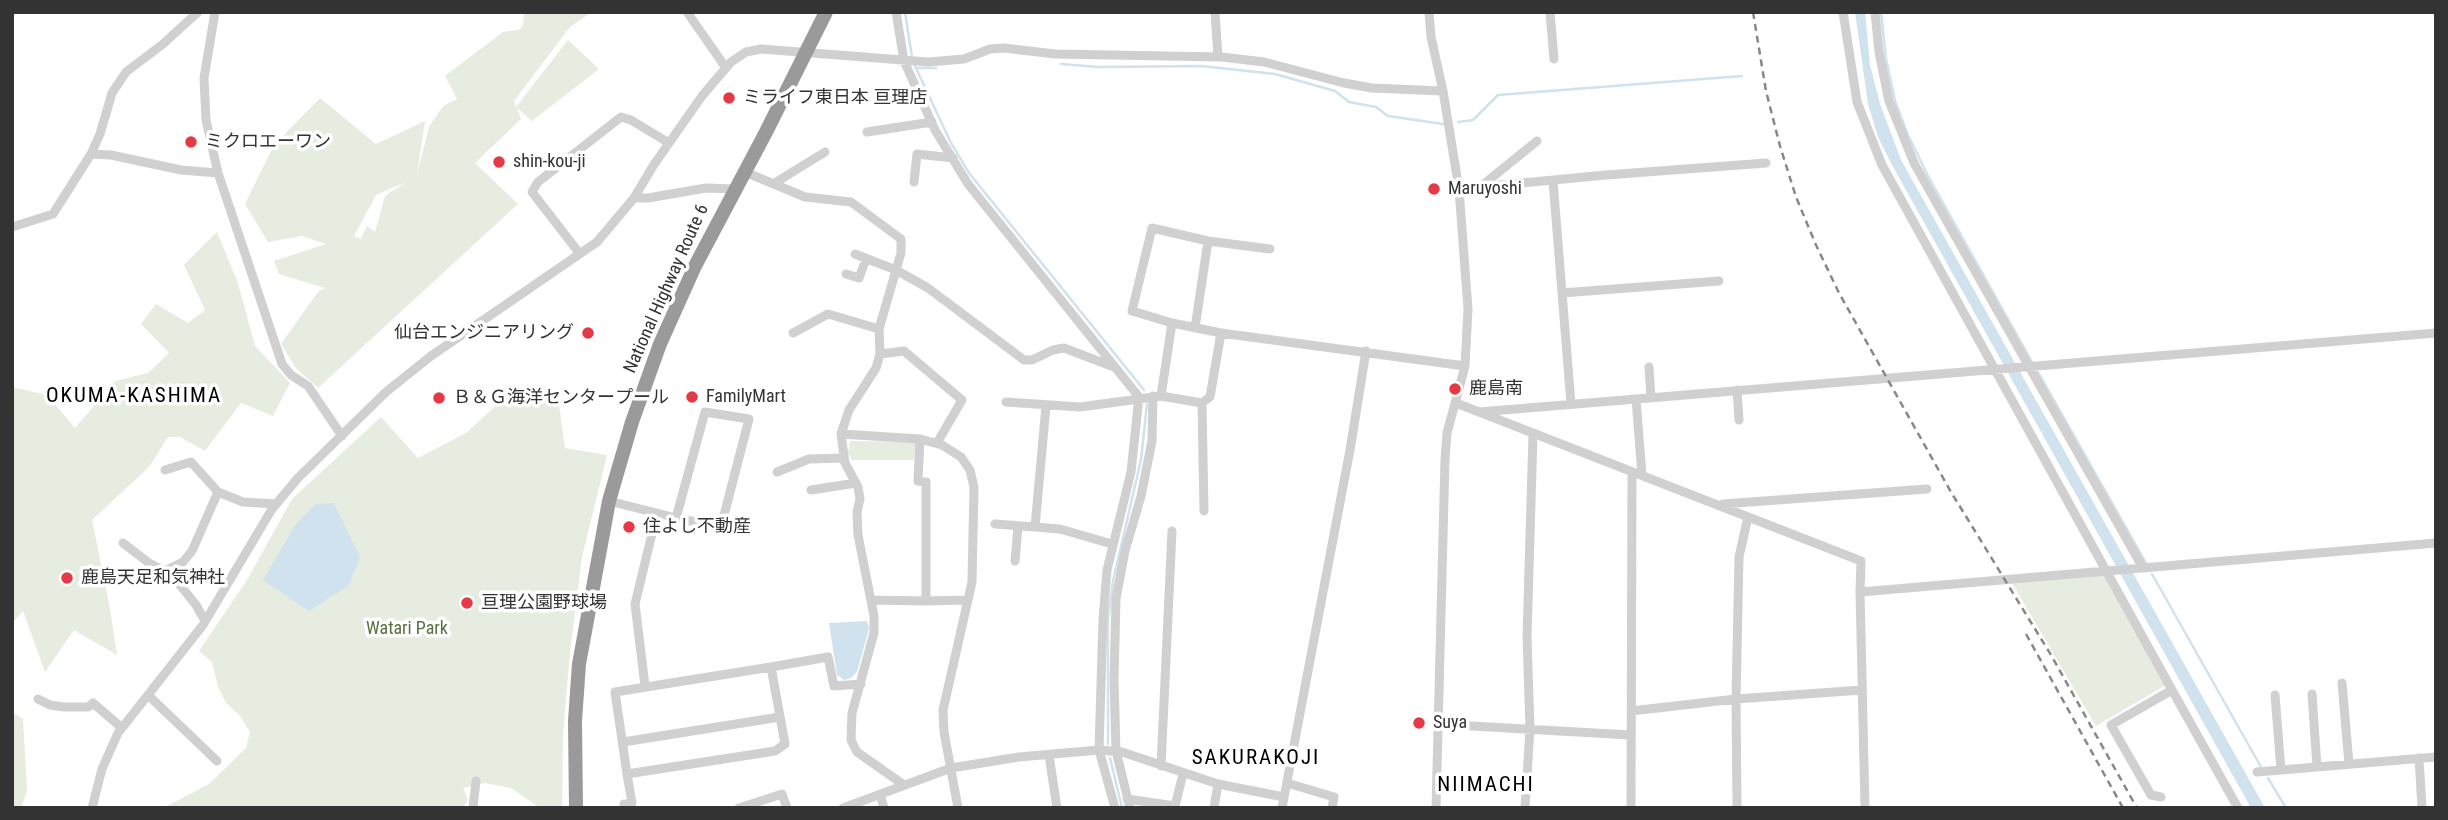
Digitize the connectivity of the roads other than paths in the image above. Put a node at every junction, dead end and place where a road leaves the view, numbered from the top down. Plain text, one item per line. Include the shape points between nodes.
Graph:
1 (198, 12) edge
2 (215, 12) edge
3 (687, 12) edge
4 (826, 12) edge
5 (896, 12) edge
6 (1215, 12) edge
7 (1429, 12) edge
8 (1550, 12) edge
9 (1843, 12) edge
10 (1875, 12) edge
11 (804, 54) junction
12 (1217, 57) junction
13 (1554, 59) dead end
14 (904, 61) junction
15 (726, 68) junction
16 (1443, 91) junction
17 (932, 122) junction
18 (867, 132) dead end
19 (1537, 141) dead end
20 (669, 143) junction
21 (825, 152) dead end
22 (91, 154) junction
23 (953, 158) junction
24 (1766, 163) dead end
25 (745, 172) junction
26 (218, 173) junction
27 (1553, 181) junction
28 (914, 182) dead end
29 (773, 184) junction
30 (1479, 188) junction
31 (1459, 189) junction
32 (735, 190) junction
33 (634, 198) junction
34 (12, 227) edge
35 (1208, 241) junction
36 (1270, 249) dead end
37 (580, 254) junction
38 (855, 254) dead end
39 (866, 260) junction
40 (897, 270) junction
41 (846, 274) dead end
42 (1719, 281) dead end
43 (1562, 293) junction
44 (1172, 323) junction
45 (1195, 328) junction
46 (879, 329) junction
47 (793, 333) dead end
48 (1221, 333) junction
49 (2436, 333) edge
50 (1366, 351) junction
51 (880, 354) junction
52 (1465, 366) junction
53 (1649, 366) dead end
54 (2026, 366) junction
55 (1115, 368) junction
56 (1997, 369) junction
57 (1737, 390) junction
58 (1157, 396) junction
59 (1139, 397) junction
60 (1651, 398) junction
61 (1636, 399) junction
62 (1006, 402) dead end
63 (1202, 402) junction
64 (1455, 403) junction
65 (1571, 404) junction
66 (1046, 405) junction
67 (1479, 412) junction
68 (1739, 420) dead end
69 (841, 434) junction
70 (1533, 435) junction
71 (342, 436) junction
72 (920, 439) junction
73 (937, 443) junction
74 (844, 458) junction
75 (165, 470) dead end
76 (777, 472) dead end
77 (1637, 474) junction
78 (856, 483) junction
79 (1927, 489) dead end
80 (811, 490) dead end
81 (218, 492) junction
82 (609, 501) junction
83 (276, 504) junction
84 (1718, 505) junction
85 (1204, 511) dead end
86 (657, 513) junction
87 (1748, 517) junction
88 (677, 518) junction
89 (995, 524) dead end
90 (1018, 526) junction
91 (1035, 527) junction
92 (1172, 531) dead end
93 (123, 543) dead end
94 (2436, 543) edge
95 (1112, 544) junction
96 (1015, 561) dead end
97 (2140, 569) junction
98 (165, 571) junction
99 (2110, 571) junction
100 (126, 579) dead end
101 (1860, 592) junction
102 (871, 600) junction
103 (967, 600) junction
104 (926, 601) junction
105 (205, 621) junction
106 (771, 667) junction
107 (2342, 683) dead end
108 (861, 684) junction
109 (645, 687) junction
110 (1862, 690) junction
111 (2172, 690) junction
112 (2312, 694) dead end
113 (148, 695) junction
114 (2275, 695) dead end
115 (38, 699) dead end
116 (1736, 699) junction
117 (1631, 711) junction
118 (780, 717) junction
119 (1437, 724) junction
120 (1530, 729) junction
121 (120, 731) junction
122 (1630, 735) junction
123 (623, 742) junction
124 (1099, 750) junction
125 (1116, 751) junction
126 (1049, 755) junction
127 (2436, 757) edge
128 (2419, 758) junction
129 (218, 761) dead end
130 (2349, 764) junction
131 (1161, 765) junction
132 (2317, 767) junction
133 (951, 768) junction
134 (2281, 770) junction
135 (2257, 772) dead end
136 (627, 774) junction
137 (1183, 774) junction
138 (476, 781) dead end
139 (1287, 783) junction
140 (1218, 784) junction
141 (904, 785) junction
142 (880, 794) junction
143 (2161, 797) dead end
144 (1129, 803) edge
145 (1283, 803) edge
146 (624, 804) dead end
147 (92, 808) edge
148 (473, 808) edge
149 (576, 808) edge
150 (738, 808) edge
151 (787, 808) edge
152 (843, 808) edge
153 (884, 808) edge
154 (958, 808) edge
155 (1057, 808) edge
156 (1115, 808) edge
157 (1214, 808) edge
158 (1332, 808) edge
159 (1436, 808) edge
160 (1525, 808) edge
161 (1631, 808) edge
162 (1737, 808) edge
163 (1866, 808) edge
164 (2238, 808) edge
165 (2423, 808) edge

1 - 22 street via 126,72 112,93
2 - 26 street via 204,78 206,120
3 - 15 street
4 - 11 highway, National Highway Route 6
5 - 14 street
6 - 12 street
7 - 16 street
8 - 13 street
9 - 56 street via 1857,102 1882,165
10 - 54 street via 1883,78 1909,152
11 - 14 street
11 - 15 street via 761,49 746,52
11 - 25 highway, National Highway Route 6
12 - 14 street via 1055,54 1004,48 964,60
12 - 16 street via 1264,62 1372,88
14 - 17 street
15 - 20 street
16 - 31 street
17 - 18 street
17 - 23 street
19 - 30 street
20 - 33 street
20 - 37 street via 621,117 538,182 532,192
21 - 29 street
22 - 26 street
22 - 34 street via 53,214
23 - 28 street via 917,154
23 - 55 street via 968,184
24 - 27 street
25 - 29 street
25 - 32 highway, National Highway Route 6
26 - 71 street via 282,364 308,386
27 - 30 street
27 - 43 street
29 - 40 street via 805,197 851,202 869,214 901,239
30 - 31 street
31 - 52 street via 1468,309
32 - 33 street via 706,188
32 - 82 highway, National Highway Route 6 via 660,344
33 - 37 street via 597,242
35 - 36 street
35 - 44 street via 1152,228 1132,311
35 - 45 street
37 - 71 street via 431,356
38 - 39 street
39 - 40 street
39 - 41 street via 859,278
40 - 46 street
40 - 55 street via 1024,360 1063,348
42 - 43 street
43 - 65 street
44 - 45 street
44 - 58 street
45 - 48 street
46 - 47 street via 828,314
46 - 51 street
48 - 50 street
48 - 63 street via 1210,397
49 - 54 street
50 - 52 street
50 - 139 street
51 - 69 street
51 - 73 street via 904,351 961,400
52 - 64 street
53 - 60 street
54 - 56 street
54 - 97 street
55 - 59 street
56 - 57 street
56 - 99 street
57 - 60 street
57 - 68 street
58 - 59 street
58 - 63 street
58 - 125 street via 1141,496 1116,599
59 - 66 street via 1080,407
59 - 95 street via 1131,472
60 - 61 street
61 - 65 street
61 - 77 street
62 - 66 street
63 - 85 street
64 - 67 street
64 - 119 street via 1445,459
65 - 67 street
66 - 91 street
67 - 70 street
69 - 72 street
69 - 74 street
70 - 77 street
70 - 120 street via 1527,636
71 - 83 street
72 - 73 street
72 - 104 street via 918,481 926,482
73 - 103 street via 961,457 974,487 972,582
74 - 76 street via 809,459
74 - 78 street
75 - 81 street via 191,462
77 - 84 street
77 - 117 street
78 - 80 street
78 - 102 street via 858,535
79 - 84 street
81 - 83 street via 243,502
81 - 98 street via 192,551
82 - 86 street
82 - 149 highway, National Highway Route 6 via 579,664
83 - 105 street
84 - 87 street
86 - 88 street
86 - 109 street via 635,604
87 - 101 street via 1861,561
87 - 116 street via 1739,557
88 - 88 street via 705,412 749,419 721,527
89 - 90 street
90 - 91 street
90 - 96 street
91 - 95 street
92 - 131 street
93 - 98 street
94 - 97 street
95 - 124 street via 1103,620
97 - 99 street
98 - 100 street
98 - 105 street via 184,589
99 - 101 street
99 - 111 street
101 - 110 street
102 - 104 street
102 - 108 street via 874,633
103 - 104 street
103 - 133 street via 943,710
105 - 113 street
106 - 108 street via 828,657 834,685
106 - 109 street
106 - 118 street
107 - 130 street
108 - 141 street via 852,713 851,740 857,752
109 - 123 street via 615,692
110 - 116 street
110 - 163 street
111 - 143 street via 2111,725 2151,795
111 - 164 street
112 - 132 street
113 - 121 street
113 - 129 street
114 - 134 street
115 - 121 street via 64,707 93,703
116 - 117 street
116 - 162 street
117 - 122 street
118 - 123 street
118 - 136 street via 785,744 775,751
119 - 120 street
119 - 159 street
120 - 122 street
120 - 160 street
121 - 147 street via 102,769
122 - 161 street
123 - 136 street
124 - 125 street
124 - 126 street
124 - 156 street
125 - 131 street
125 - 144 street
126 - 133 street
126 - 155 street
127 - 128 street
128 - 130 street
128 - 165 street
130 - 132 street
131 - 137 street
132 - 134 street
133 - 141 street
133 - 154 street
134 - 135 street
136 - 146 street via 632,803
137 - 140 street
137 - 144 street via 1175,806
138 - 148 street
139 - 145 street
139 - 158 street via 1334,796
140 - 145 street
140 - 157 street
141 - 142 street
142 - 152 street
142 - 153 street
150 - 151 street via 782,794

